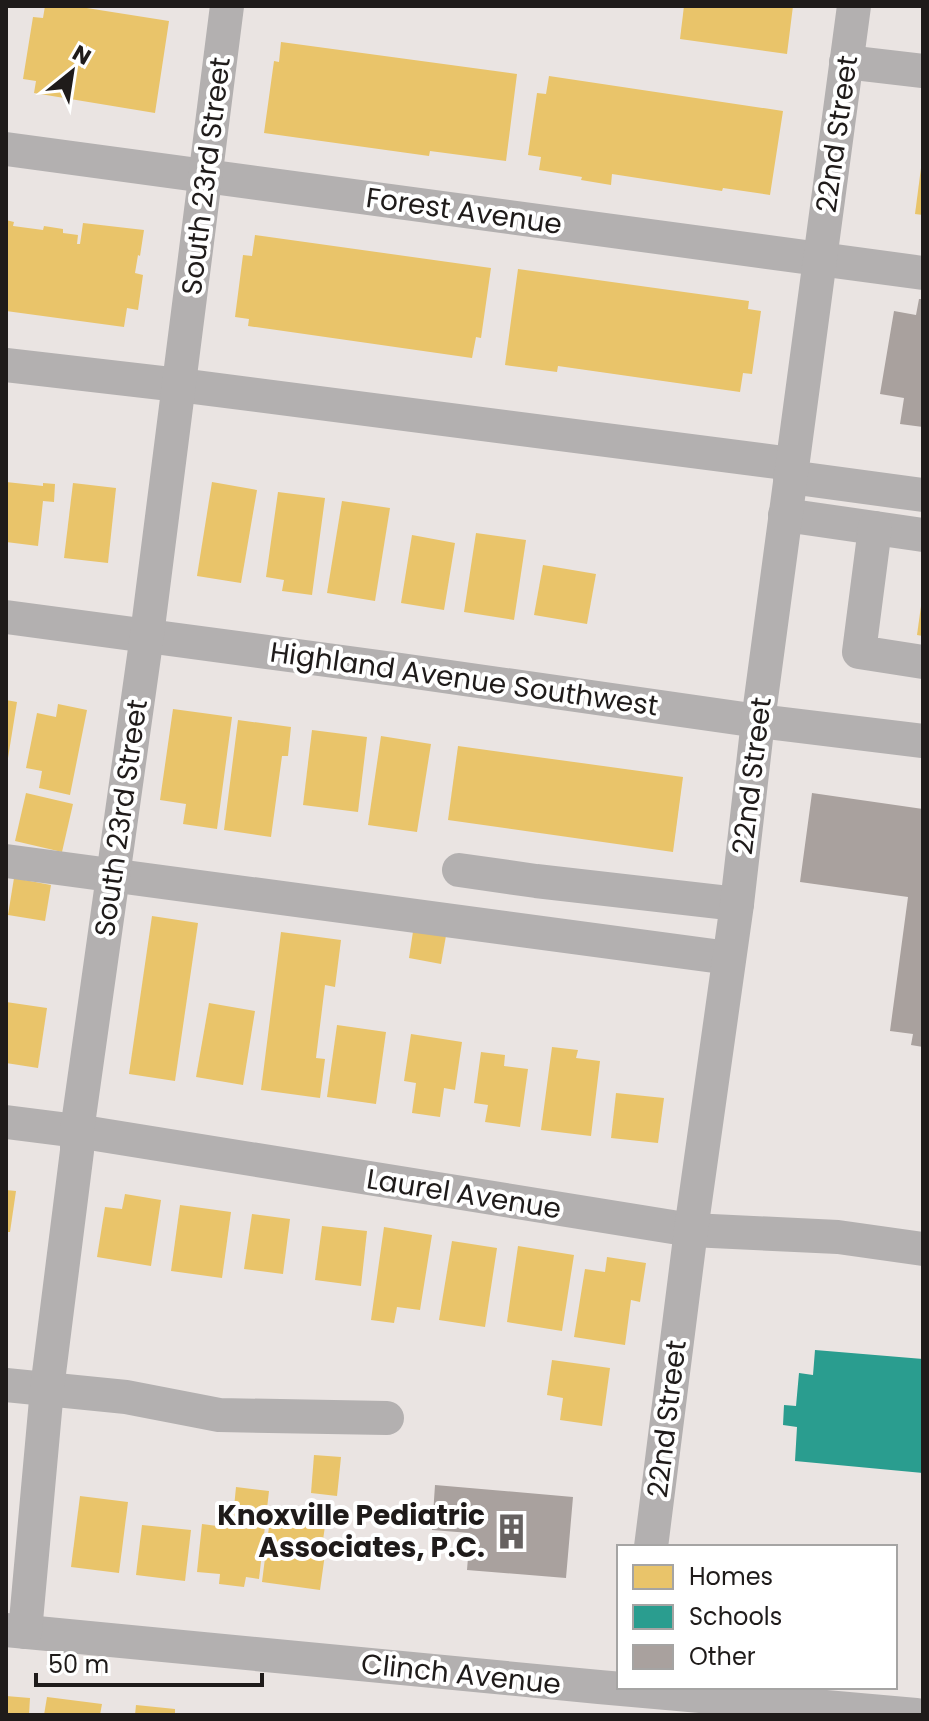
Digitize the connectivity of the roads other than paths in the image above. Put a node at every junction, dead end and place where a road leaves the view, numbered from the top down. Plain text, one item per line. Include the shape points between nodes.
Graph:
1 (227, 6) edge
2 (854, 6) edge
3 (846, 62) junction
4 (923, 71) edge
5 (6, 149) edge
6 (207, 176) junction
7 (820, 260) junction
8 (923, 273) edge
9 (6, 365) edge
10 (179, 385) junction
11 (791, 471) junction
12 (923, 495) edge
13 (785, 515) junction
14 (875, 528) junction
15 (923, 535) edge
16 (6, 617) edge
17 (147, 635) junction
18 (923, 662) edge
19 (758, 721) junction
20 (923, 741) edge
21 (6, 861) edge
22 (459, 870) dead end
23 (113, 876) junction
24 (737, 904) junction
25 (729, 958) junction
26 (6, 1122) edge
27 (77, 1131) junction
28 (691, 1230) junction
29 (923, 1249) edge
30 (6, 1385) edge
31 (47, 1389) junction
32 (387, 1418) dead end
33 (651, 1545) edge
34 (16, 1631) edge
35 (632, 1697) edge
36 (916, 1715) edge

1 - 6 street, South 23rd Street
2 - 3 street, 22nd Street
3 - 4 street
3 - 7 street, 22nd Street
5 - 6 street, Forest Avenue
6 - 7 street, Forest Avenue
6 - 10 street, South 23rd Street
7 - 8 street, Forest Avenue
7 - 11 street, 22nd Street
9 - 10 street
10 - 11 street
10 - 17 street, South 23rd Street
11 - 12 street
11 - 13 street, 22nd Street
13 - 14 street
13 - 19 street, 22nd Street
14 - 15 street
14 - 18 street via 859,652
16 - 17 street, Highland Avenue Southwest
17 - 19 street, Highland Avenue Southwest
17 - 23 street, South 23rd Street
19 - 20 street, Highland Avenue Southwest
19 - 24 street, 22nd Street
21 - 23 street
22 - 24 street
23 - 25 street
23 - 27 street, South 23rd Street
24 - 25 street, 22nd Street
25 - 28 street, 22nd Street
26 - 27 street, Laurel Avenue
27 - 28 street, Laurel Avenue
27 - 31 street, South 23rd Street
28 - 29 street, Laurel Avenue via 838,1237
28 - 33 street, 22nd Street
30 - 31 street
31 - 32 street via 219,1415
31 - 34 street, South 23rd Street
34 - 35 street, Clinch Avenue
35 - 36 street, Clinch Avenue

